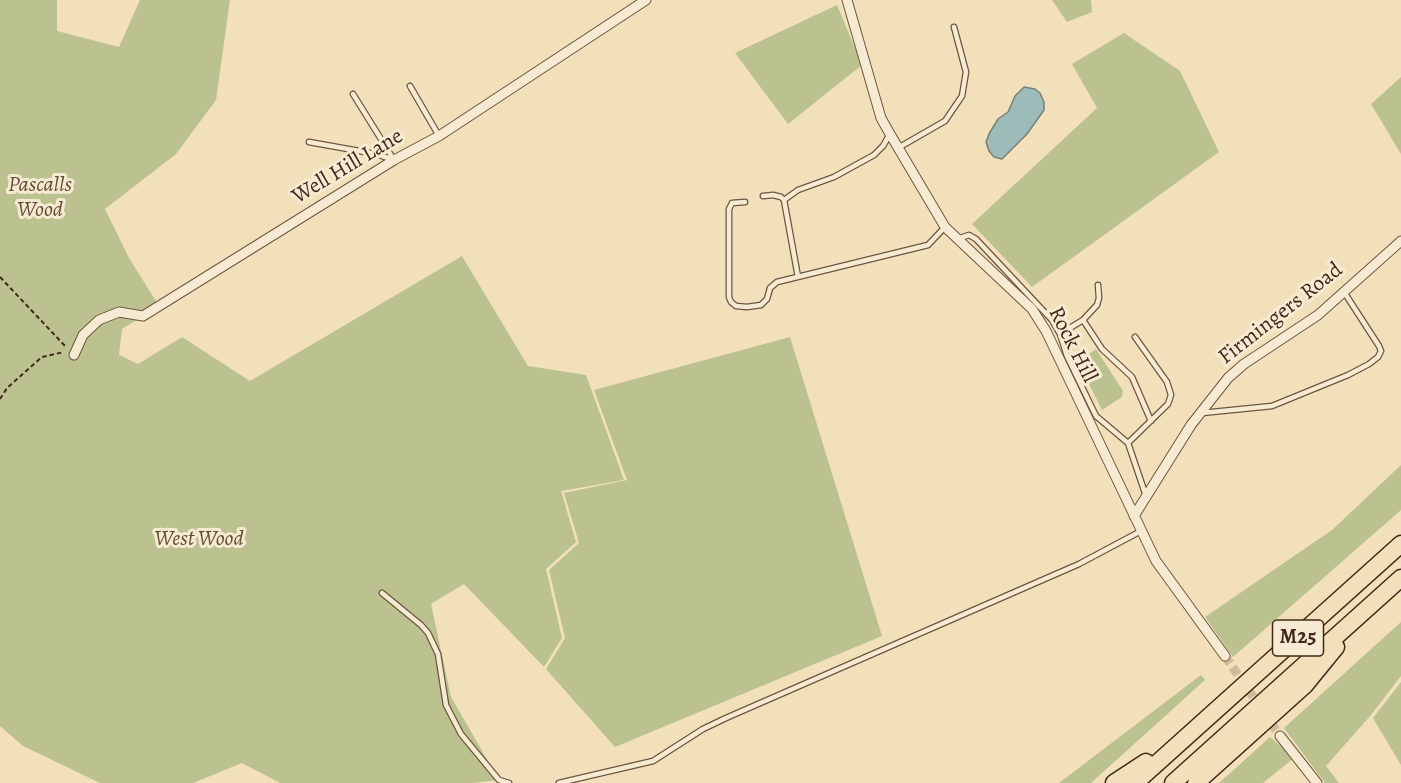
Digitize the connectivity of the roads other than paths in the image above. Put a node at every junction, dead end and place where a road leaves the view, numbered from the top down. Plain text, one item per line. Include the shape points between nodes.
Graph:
1 (646, 0) edge
2 (847, 0) edge
3 (954, 27) dead end
4 (410, 86) dead end
5 (353, 94) dead end
6 (890, 134) junction
7 (439, 136) junction
8 (309, 142) dead end
9 (898, 148) junction
10 (394, 160) junction
11 (763, 196) dead end
12 (783, 200) junction
13 (745, 202) dead end
14 (945, 227) junction
15 (957, 239) junction
16 (1401, 242) edge
17 (798, 277) junction
18 (1098, 285) dead end
19 (1344, 292) junction
20 (1083, 320) junction
21 (1060, 334) junction
22 (1135, 337) dead end
23 (74, 355) dead end
24 (1200, 413) junction
25 (1151, 421) junction
26 (1128, 443) junction
27 (1146, 496) junction
28 (1134, 516) junction
29 (1141, 531) junction
30 (1401, 544) edge
31 (1401, 578) edge
32 (382, 593) dead end
33 (1353, 622) junction
34 (1225, 656) tunnel mouth
35 (1193, 732) junction
36 (1280, 735) tunnel mouth
37 (509, 783) edge
38 (559, 783) edge
39 (1114, 783) edge
40 (1135, 783) edge
41 (1173, 783) edge
42 (1196, 783) edge
43 (1317, 783) edge

1 - 7 street, Well Hill Lane
2 - 6 street, Rock Hill via 881,118
3 - 9 lane via 966,72 962,96 945,120
4 - 7 lane
5 - 10 lane
6 - 9 street, Rock Hill
6 - 12 lane via 874,155
7 - 10 street, Well Hill Lane
8 - 10 lane
9 - 14 street, Rock Hill
10 - 23 street, Well Hill Lane via 143,316 119,312 99,320 83,335
11 - 12 lane
12 - 17 lane
13 - 17 lane via 729,205 731,303 760,305 777,282
14 - 15 street, Rock Hill
14 - 17 lane via 928,245
15 - 21 lane via 969,235 976,239 1044,310
15 - 28 street, Rock Hill via 1032,309
16 - 19 street, Firmingers Road
18 - 20 lane via 1097,305
19 - 24 street, Firmingers Road via 1318,315 1244,364
19 - 24 lane via 1381,351 1370,364 1272,406
20 - 21 lane
20 - 25 lane via 1102,349 1132,377
21 - 26 lane via 1096,416
22 - 25 lane via 1171,390 1168,404
24 - 27 street, Firmingers Road
25 - 26 lane
26 - 27 lane
27 - 28 street, Firmingers Road
28 - 29 street, Rock Hill
29 - 34 street, Rock Hill via 1156,561
29 - 38 lane via 1069,568 726,718 653,761
30 - 35 highway, M25
31 - 33 highway, M25
32 - 37 lane via 428,633 438,654 446,705 461,734 499,780
33 - 41 highway, M25
33 - 42 highway, M25 via 1305,686
35 - 39 highway, M25
35 - 40 highway, M25
36 - 43 street

